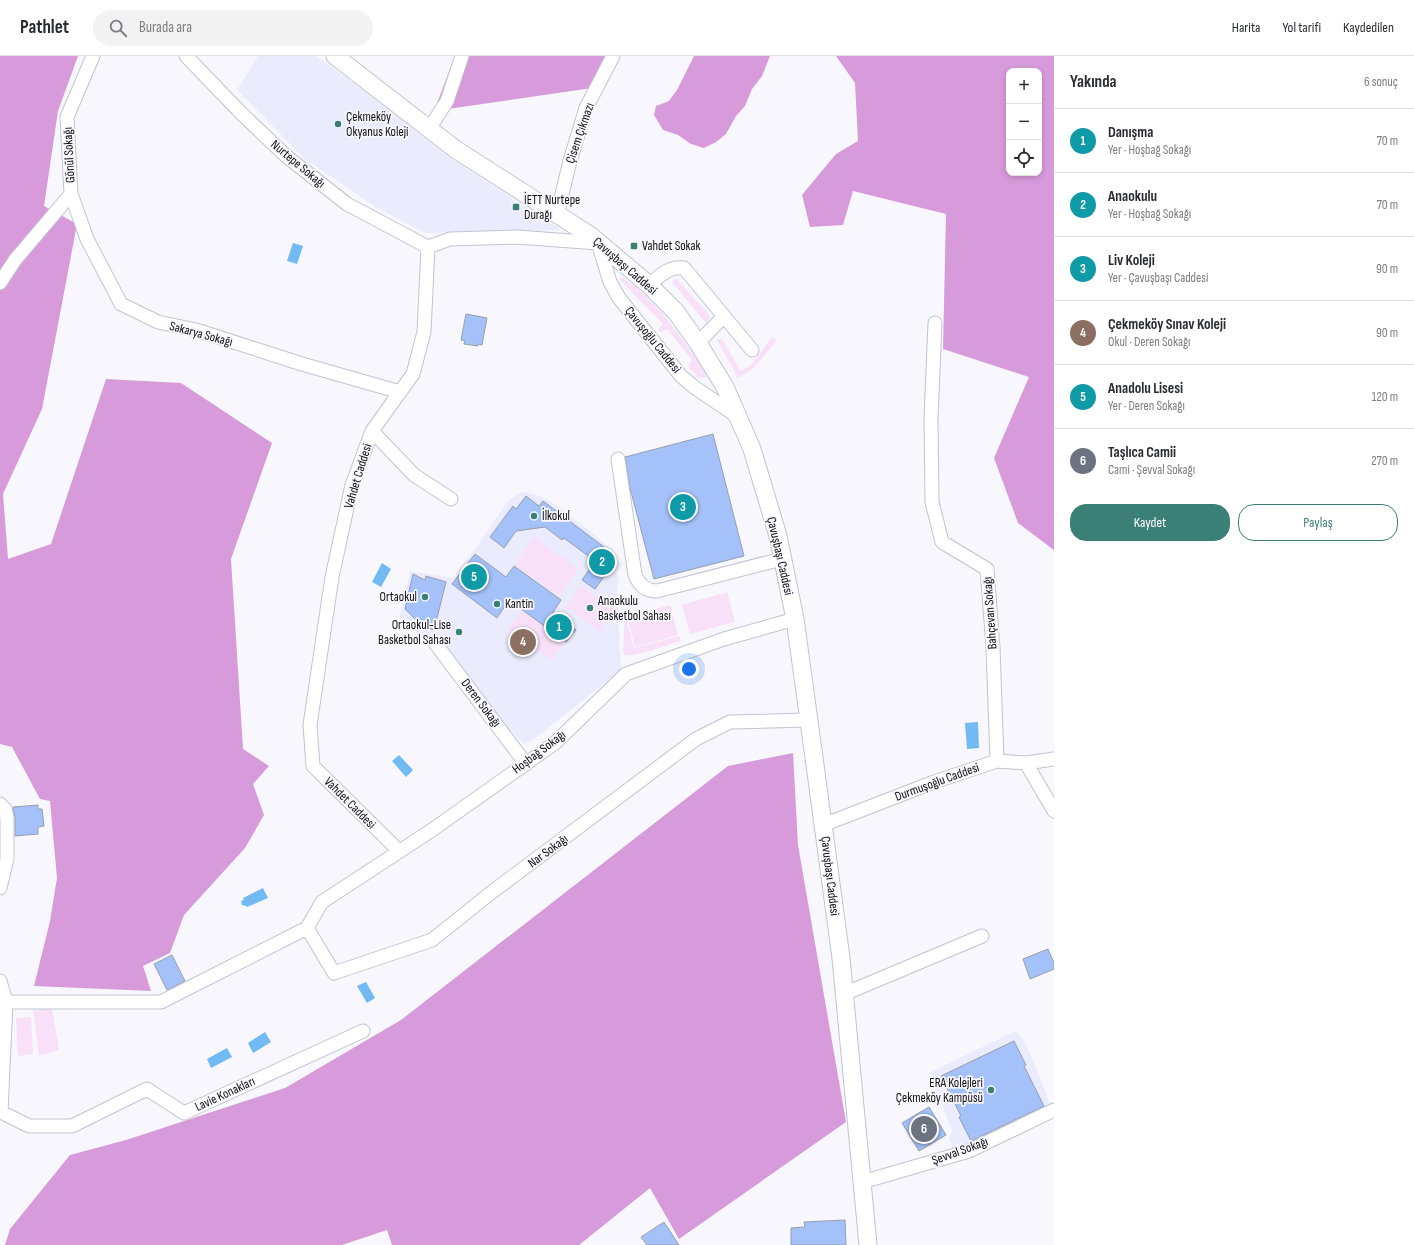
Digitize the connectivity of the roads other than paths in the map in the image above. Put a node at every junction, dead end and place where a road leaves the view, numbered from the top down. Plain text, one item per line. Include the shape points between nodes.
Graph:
1 (93, 56) edge
2 (186, 56) edge
3 (335, 56) edge
4 (462, 56) edge
5 (613, 56) edge
6 (429, 129) junction
7 (71, 194) junction
8 (557, 215) junction
9 (598, 243) junction
10 (428, 247) junction
11 (0, 283) edge
12 (649, 285) junction
13 (724, 316) junction
14 (935, 323) dead end
15 (698, 343) junction
16 (752, 350) dead end
17 (400, 392) junction
18 (737, 416) junction
19 (372, 431) junction
20 (618, 459) dead end
21 (451, 499) dead end
22 (782, 559) junction
23 (795, 619) junction
24 (435, 643) dead end
25 (808, 720) junction
26 (1054, 760) edge
27 (997, 761) junction
28 (1026, 763) junction
29 (526, 764) junction
30 (0, 804) edge
31 (1054, 812) edge
32 (823, 825) junction
33 (399, 851) junction
34 (0, 888) edge
35 (307, 928) junction
36 (982, 936) dead end
37 (0, 981) edge
38 (844, 994) junction
39 (6, 1002) junction
40 (363, 1031) dead end
41 (1054, 1110) edge
42 (0, 1112) edge
43 (862, 1182) junction
44 (868, 1245) edge

1 - 7 street, Gönül Sokağı via 67,117
2 - 10 street, Nurtepe Sokağı via 292,161 347,204
3 - 6 main road, Çavuşbaşı Caddesi
4 - 6 street via 447,101
5 - 8 street, Çisem Çıkmazı via 586,108
6 - 8 main road, Çavuşbaşı Caddesi via 455,150
7 - 11 street, Gönül Sokağı via 15,260
7 - 17 street, Sakarya Sokağı via 87,239 121,304 158,322 196,330
8 - 9 main road, Çavuşbaşı Caddesi
9 - 10 street via 517,237 450,239
9 - 12 main road, Çavuşbaşı Caddesi
9 - 18 street, Çavuşoğlu Caddesi via 610,282 619,298 671,364 694,388
10 - 17 street, Vahdet Caddesi via 424,332 413,374
12 - 13 street via 668,269 684,268
12 - 15 main road, Çavuşbaşı Caddesi via 676,312
13 - 15 street
13 - 16 street
14 - 27 street, Bahçevan Sokağı via 931,418 932,502 942,542 987,569
15 - 18 main road, Çavuşbaşı Caddesi via 725,387
17 - 19 street, Vahdet Caddesi
18 - 22 main road, Çavuşbaşı Caddesi via 752,449 778,536
19 - 21 street via 414,475
19 - 33 street, Vahdet Caddesi via 352,485 333,569 310,725 313,766
20 - 22 street via 635,575 644,588 657,591
22 - 23 main road, Çavuşbaşı Caddesi
23 - 25 main road, Çavuşbaşı Caddesi
23 - 29 street, Hoşbağ Sokağı via 724,639 626,674 555,743
24 - 29 street, Deren Sokağı
25 - 32 main road, Çavuşbaşı Caddesi
25 - 35 street, Nar Sokağı via 730,722 696,739 432,940 334,974
26 - 28 street, Durmuşoğlu Caddesi
27 - 28 street, Durmuşoğlu Caddesi
27 - 32 street, Durmuşoğlu Caddesi via 934,782
28 - 31 street
29 - 33 street, Hoşbağ Sokağı
30 - 34 street via 5,809 7,818 7,859
32 - 38 main road, Çavuşbaşı Caddesi
33 - 35 street, Hoşbağ Sokağı via 322,902
35 - 39 street via 161,1002
36 - 38 street
37 - 39 street, Lavie Konakları
38 - 43 main road, Çavuşbaşı Caddesi
39 - 42 street, Lavie Konakları
40 - 42 street, Lavie Konakları via 184,1113 147,1089 72,1126 29,1126
41 - 43 street, Şevval Sokağı via 969,1150
43 - 44 main road, Çavuşbaşı Caddesi

